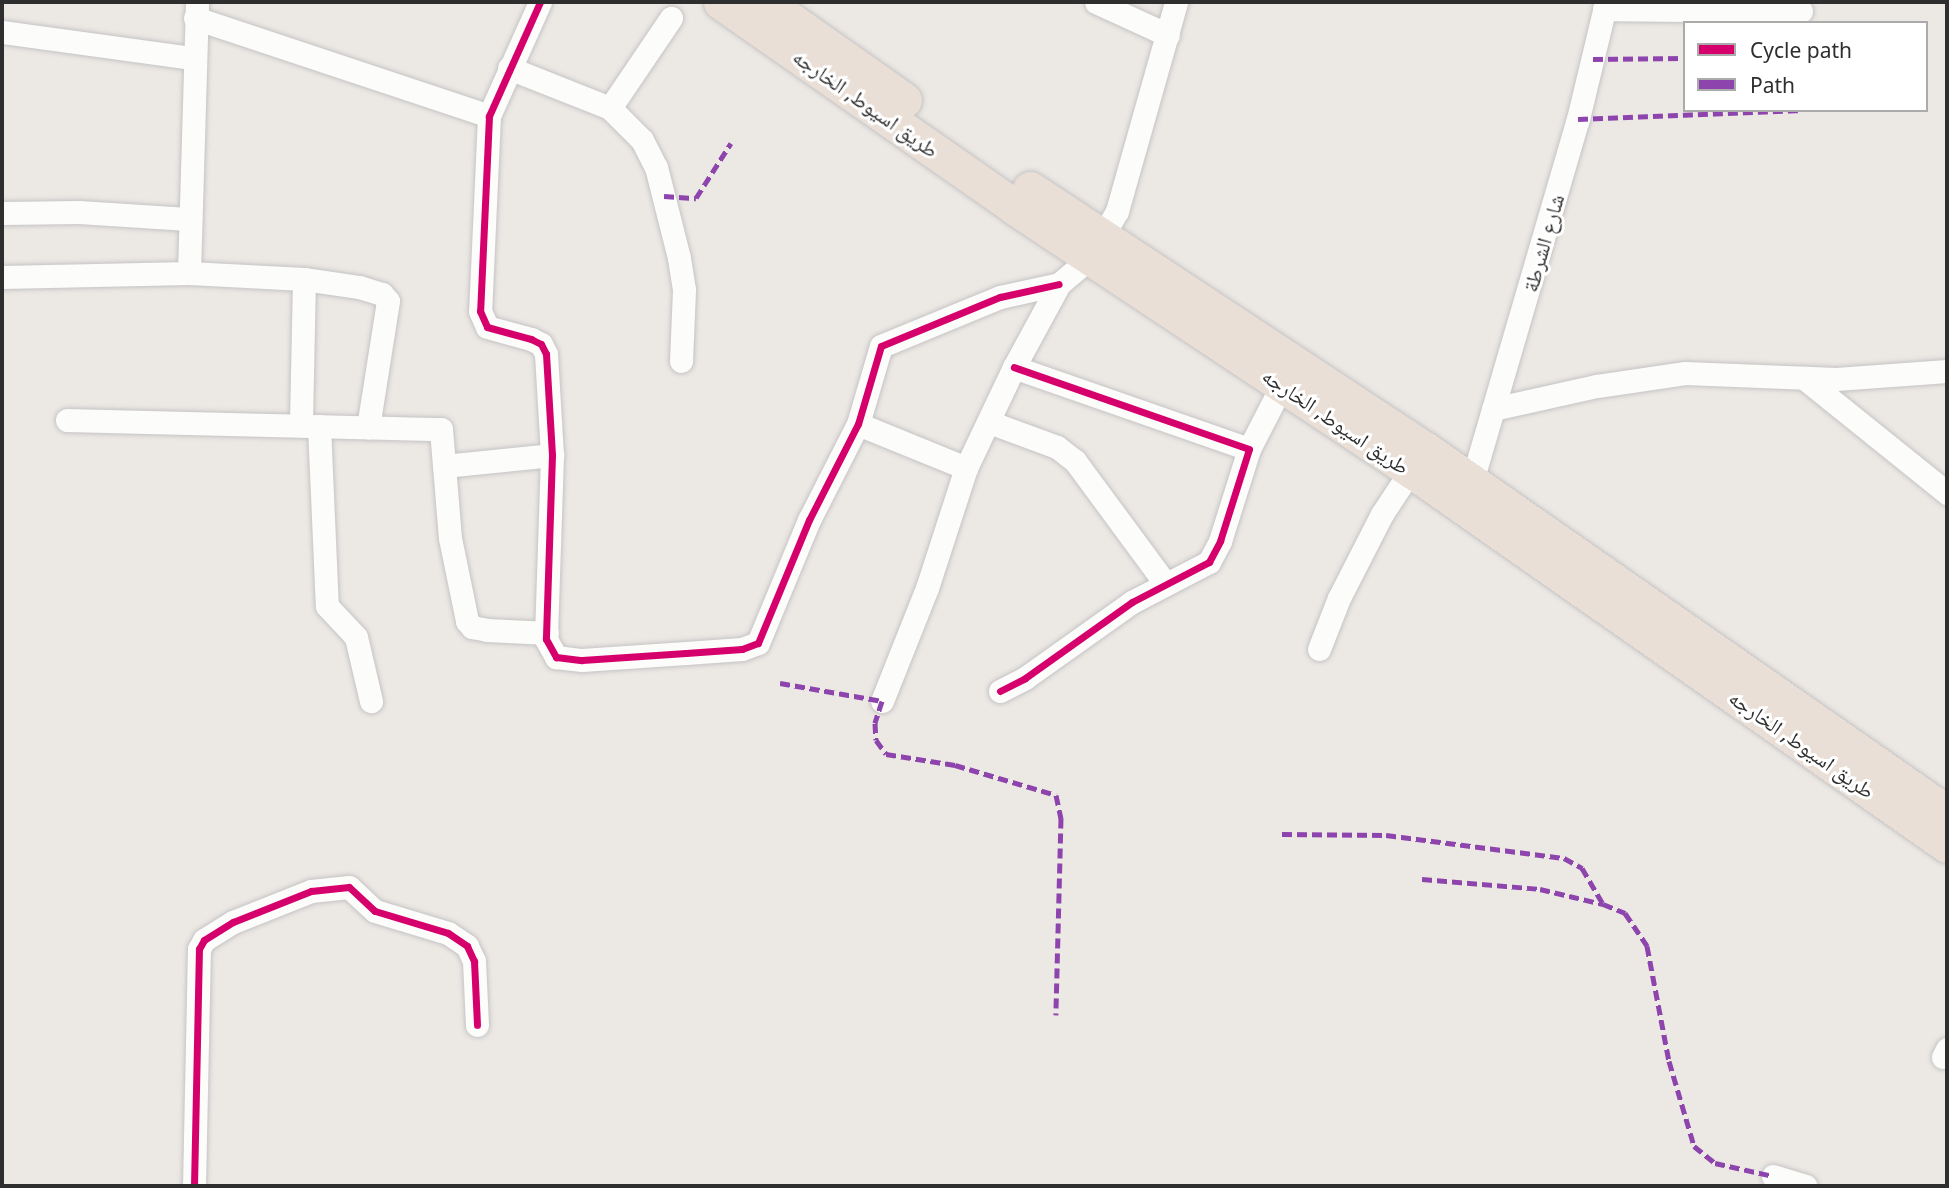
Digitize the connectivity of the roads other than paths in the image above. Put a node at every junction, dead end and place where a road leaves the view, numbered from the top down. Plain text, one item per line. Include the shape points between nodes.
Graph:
1 (540, 2) edge
2 (721, 2) edge
3 (765, 2) edge
4 (1096, 2) edge
5 (1175, 2) edge
6 (1605, 5) edge
7 (196, 10) edge
8 (1801, 12) edge
9 (671, 18) dead end
10 (2, 32) edge
11 (1168, 35) junction
12 (192, 58) junction
13 (509, 68) junction
14 (610, 108) junction
15 (489, 117) junction
16 (2, 213) edge
17 (188, 219) junction
18 (1097, 246) junction
19 (189, 273) junction
20 (2, 277) edge
21 (304, 279) junction
22 (1059, 284) junction
23 (681, 361) dead end
24 (1014, 367) junction
25 (1947, 371) edge
26 (1804, 378) junction
27 (1282, 385) junction
28 (1493, 409) junction
29 (67, 420) dead end
30 (989, 422) junction
31 (310, 425) junction
32 (858, 425) junction
33 (368, 427) junction
34 (1248, 449) junction
35 (552, 455) junction
36 (1419, 460) junction
37 (444, 466) junction
38 (966, 468) junction
39 (1472, 481) junction
40 (1947, 493) edge
41 (1165, 583) junction
42 (547, 633) junction
43 (1319, 649) dead end
44 (1729, 676) junction
45 (1000, 691) dead end
46 (371, 701) dead end
47 (882, 701) dead end
48 (1947, 813) edge
49 (1947, 845) edge
50 (477, 1025) dead end
51 (1773, 1176) dead end
52 (194, 1186) edge
53 (1805, 1186) edge

1 - 13 street
2 - 18 highway, طريق اسيوط, الخارجه
3 - 18 highway, طريق اسيوط, الخارجه via 1029,188
4 - 11 street
5 - 11 street
6 - 8 street
6 - 28 street, شارع الشرطة via 1578,119
7 - 12 street
7 - 15 street
9 - 14 street
10 - 12 street
11 - 18 street via 1133,167
12 - 17 street
13 - 14 street
13 - 15 street
14 - 23 street via 632,125 656,167 684,290
15 - 35 street via 480,318 493,330 531,339 544,348
16 - 17 street
17 - 19 street
18 - 22 street
18 - 27 highway, طريق اسيوط, الخارجه
18 - 36 highway, طريق اسيوط, الخارجه
19 - 20 street
19 - 21 street
21 - 31 street
21 - 33 street via 359,287 382,294 388,301
22 - 24 street
22 - 32 street via 1000,297 887,341 878,351
24 - 30 street
24 - 34 street
25 - 26 street via 1886,378
26 - 28 street via 1685,373
26 - 40 street
27 - 34 street
27 - 36 highway, طريق اسيوط, الخارجه
28 - 39 street, شارع الشرطة
29 - 31 street
30 - 38 street
30 - 41 street via 1056,447 1075,461
31 - 33 street
31 - 46 street via 327,606 356,637
32 - 38 street
32 - 42 street via 809,520 758,643 742,649 564,660 551,653
33 - 37 street via 441,429
34 - 41 street via 1214,554 1197,569
35 - 37 street
35 - 42 street
36 - 39 highway, طريق اسيوط, الخارجه
36 - 43 street via 1375,526
36 - 44 highway, طريق اسيوط, الخارجه
37 - 42 street via 455,574 470,625
38 - 47 street via 927,588
39 - 44 highway, طريق اسيوط, الخارجه
41 - 45 street
44 - 48 highway, طريق اسيوط, الخارجه
44 - 49 highway, طريق اسيوط, الخارجه
50 - 52 street via 474,961 461,939 375,911 349,887 311,891 233,922 204,940 199,949
51 - 53 street

